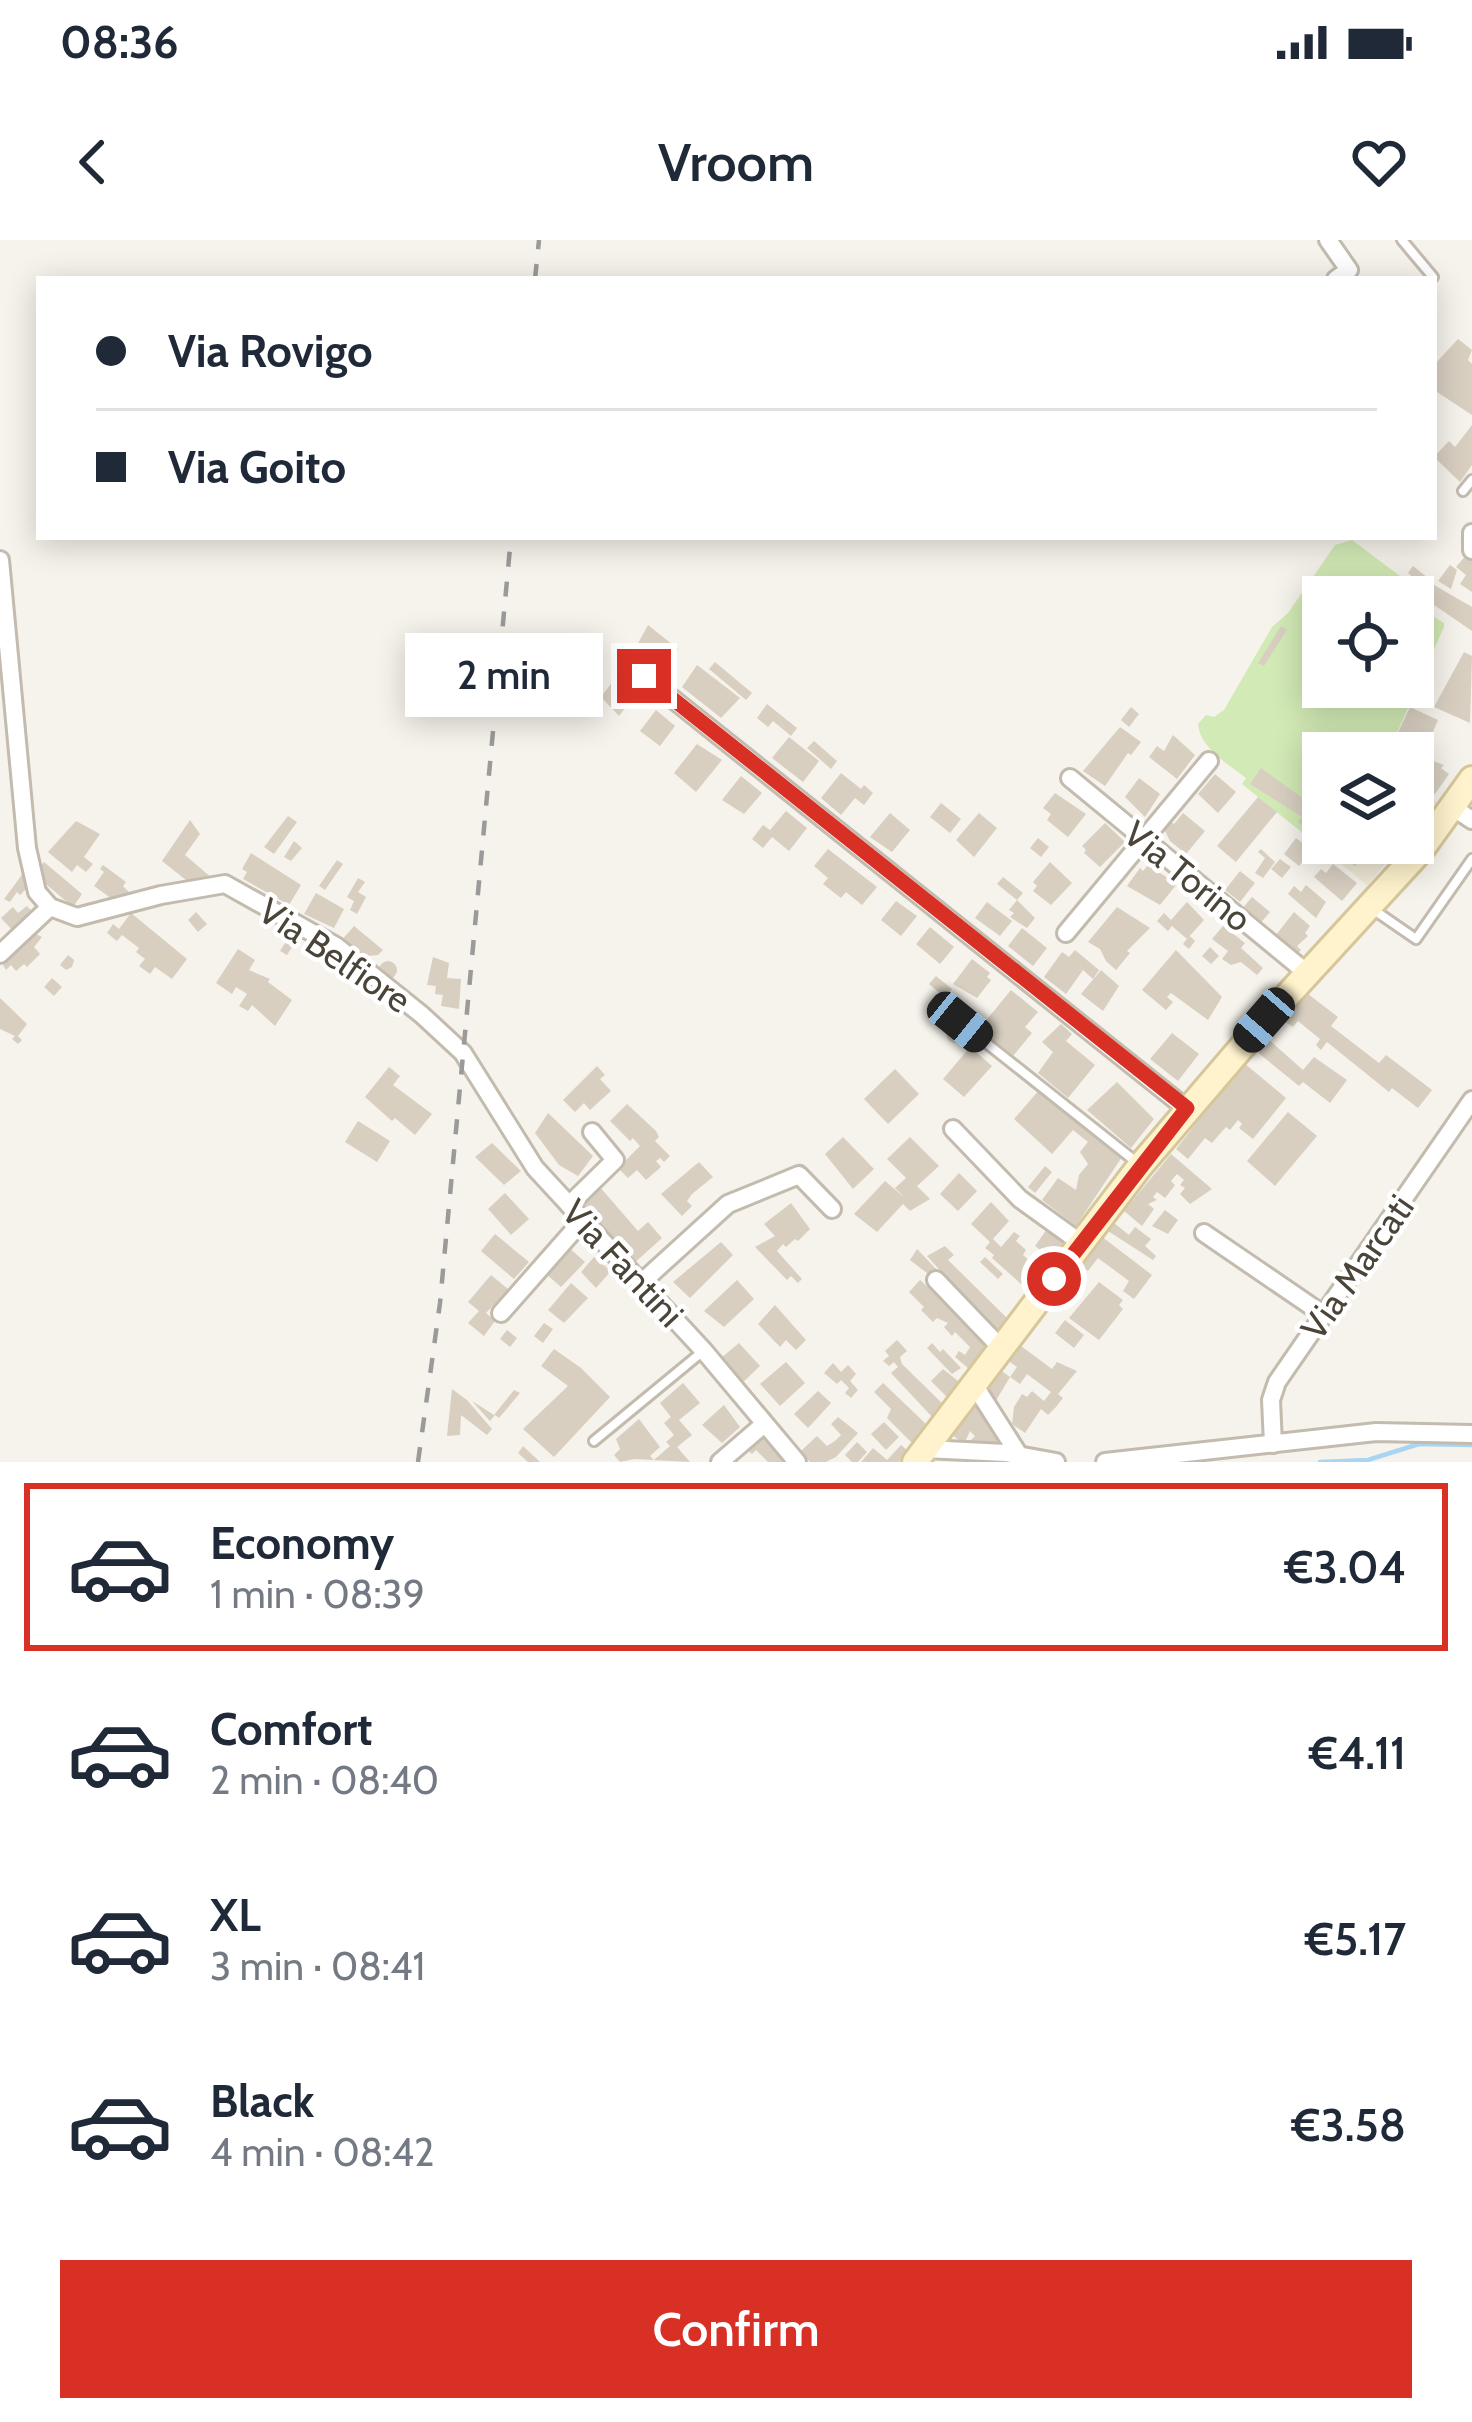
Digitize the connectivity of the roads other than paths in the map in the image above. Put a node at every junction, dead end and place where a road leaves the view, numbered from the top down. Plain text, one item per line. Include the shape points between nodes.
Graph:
1 (1328, 240) edge
2 (1402, 240) edge
3 (1340, 276) edge
4 (1432, 276) edge
5 (1472, 480) edge
6 (1463, 491) dead end
7 (1472, 533) edge
8 (1472, 550) edge
9 (0, 560) edge
10 (644, 676) dead end
11 (18, 733) junction
12 (0, 742) edge
13 (1209, 761) dead end
14 (1070, 778) dead end
15 (1472, 779) edge
16 (1463, 814) edge
17 (1145, 842) junction
18 (1472, 859) edge
19 (50, 907) junction
20 (1370, 907) junction
21 (1066, 933) dead end
22 (0, 954) edge
23 (1307, 973) junction
24 (960, 1022) dead end
25 (464, 1053) joint
26 (1472, 1100) edge
27 (1187, 1108) junction
28 (953, 1129) dead end
29 (592, 1132) dead end
30 (1140, 1166) junction
31 (569, 1205) junction
32 (832, 1209) dead end
33 (583, 1220) junction
34 (1204, 1233) dead end
35 (1081, 1243) junction
36 (936, 1280) dead end
37 (640, 1283) junction
38 (501, 1313) dead end
39 (1324, 1316) junction
40 (1002, 1349) junction
41 (704, 1351) junction
42 (975, 1386) junction
43 (763, 1425) junction
44 (1472, 1434) edge
45 (594, 1441) dead end
46 (1273, 1444) junction
47 (921, 1455) edge
48 (1019, 1455) junction
49 (720, 1462) edge
50 (797, 1462) edge
51 (1056, 1462) edge
52 (1105, 1462) edge

1 - 3 street via 1348,270
2 - 4 lane
5 - 6 lane
7 - 8 street
9 - 11 street
10 - 27 street
11 - 12 street
11 - 19 street via 27,848 37,892
13 - 17 street
14 - 17 street, Via Torino
15 - 16 main road
16 - 20 main road
17 - 21 street
17 - 23 street, Via Torino
18 - 20 lane via 1416,939
19 - 22 street
19 - 25 street, Via Belfiore via 77,916 225,884 336,946
20 - 23 main road
23 - 27 main road
24 - 30 lane
25 - 31 street, Via Fantini via 535,1168
26 - 39 street, Via Marcati
27 - 30 main road
28 - 35 street via 1020,1199
29 - 31 street via 615,1160
30 - 35 main road
31 - 33 street, Via Fantini
32 - 37 street via 800,1175 728,1204
33 - 37 street, Via Fantini
33 - 38 street
34 - 39 street
35 - 40 main road
36 - 40 street
37 - 41 street, Via Fantini
39 - 46 street, Via Marcati via 1274,1388
40 - 42 main road
41 - 43 street, Via Fantini
41 - 45 lane
42 - 47 main road
42 - 48 street
43 - 49 street
43 - 50 street, Via Fantini
44 - 46 street via 1376,1432
46 - 52 street
47 - 48 street
48 - 51 street

